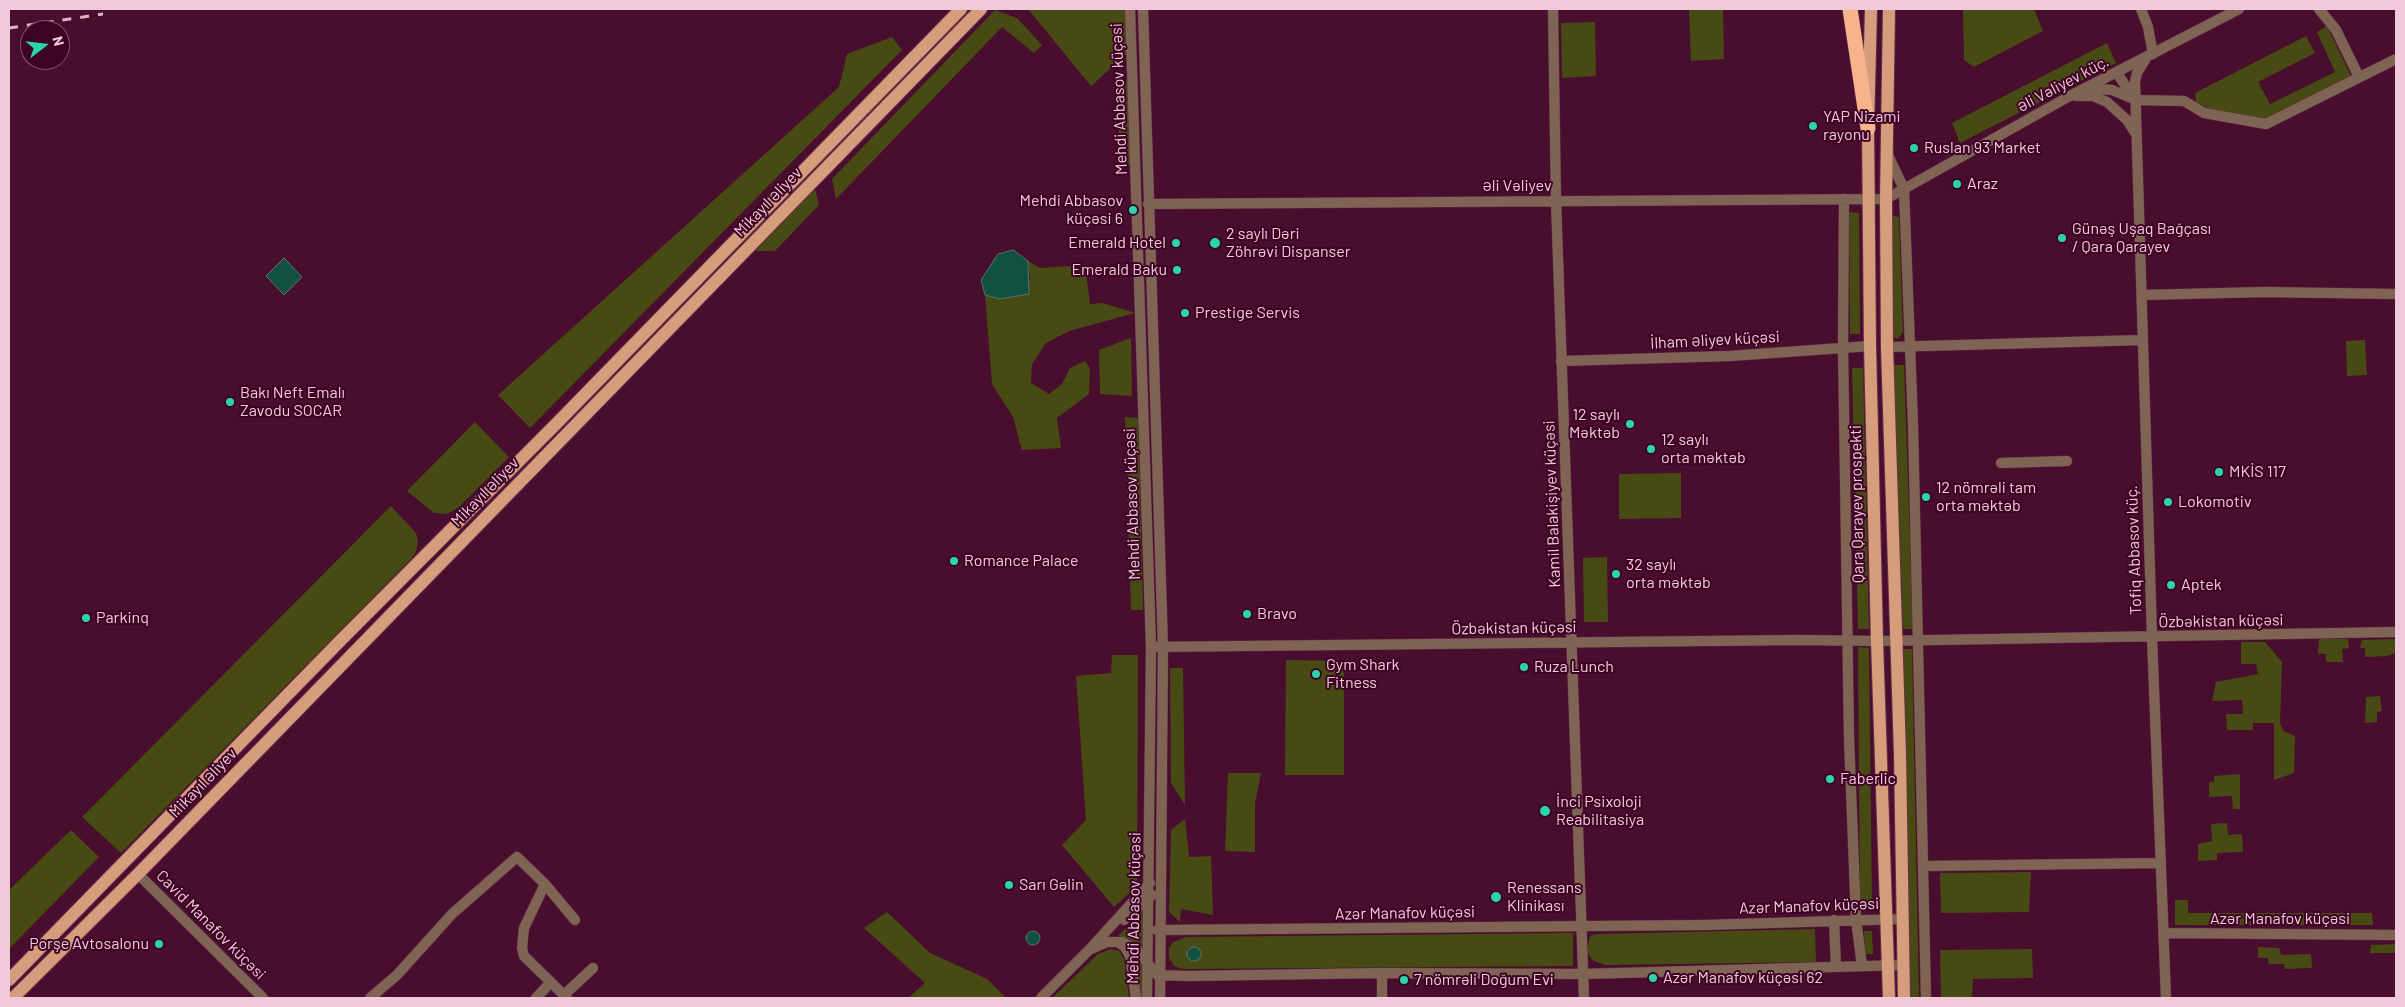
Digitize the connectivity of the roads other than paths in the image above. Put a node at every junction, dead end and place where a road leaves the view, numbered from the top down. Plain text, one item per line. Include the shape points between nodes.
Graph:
1 (961, 9) edge
2 (981, 9) edge
3 (1130, 9) edge
4 (1143, 9) edge
5 (1553, 9) edge
6 (1850, 9) edge
7 (1872, 9) edge
8 (1889, 9) edge
9 (2141, 9) edge
10 (2239, 9) edge
11 (2318, 9) edge
12 (2150, 55) junction
13 (2396, 59) edge
14 (2117, 73) junction
15 (2359, 76) junction
16 (2086, 88) junction
17 (2068, 98) junction
18 (2136, 100) junction
19 (1868, 128) junction
20 (2137, 136) junction
21 (1887, 153) junction
22 (1904, 189) junction
23 (1844, 199) junction
24 (1869, 199) junction
25 (1886, 199) junction
26 (1556, 201) junction
27 (1148, 204) junction
28 (2396, 294) edge
29 (2142, 295) junction
30 (2143, 340) junction
31 (1870, 346) junction
32 (1910, 346) junction
33 (1843, 347) junction
34 (1887, 347) junction
35 (1561, 361) junction
36 (2067, 461) dead end
37 (2001, 463) dead end
38 (2396, 632) edge
39 (2152, 637) junction
40 (1849, 640) junction
41 (1896, 640) junction
42 (1918, 640) junction
43 (1877, 641) junction
44 (1572, 642) junction
45 (1151, 647) junction
46 (1163, 648) junction
47 (2161, 863) junction
48 (1924, 866) junction
49 (138, 874) junction
50 (1150, 882) junction
51 (545, 884) junction
52 (1162, 887) junction
53 (1149, 898) junction
54 (1856, 919) junction
55 (1886, 919) junction
56 (1903, 919) junction
57 (575, 920) dead end
58 (1834, 920) junction
59 (1581, 926) junction
60 (1162, 929) junction
61 (2164, 933) junction
62 (2396, 935) edge
63 (1148, 936) junction
64 (1116, 941) junction
65 (1089, 950) junction
66 (1148, 965) junction
67 (1904, 965) junction
68 (1862, 966) junction
69 (1887, 966) junction
70 (1836, 967) junction
71 (593, 968) dead end
72 (1382, 973) junction
73 (1583, 974) junction
74 (1161, 976) junction
75 (9, 980) edge
76 (550, 982) junction
77 (566, 996) edge
78 (13, 998) edge
79 (263, 998) edge
80 (370, 998) edge
81 (536, 998) edge
82 (1041, 998) edge
83 (1136, 998) edge
84 (1147, 998) edge
85 (1160, 998) edge
86 (1382, 998) edge
87 (1584, 998) edge
88 (1888, 998) edge
89 (1904, 998) edge
90 (1926, 998) edge
91 (2166, 998) edge

1 - 75 main road, Mikayıl Əliyev
2 - 49 main road, Mikayıl Əliyev
3 - 45 street, Mehdi Abbasov küçəsi
4 - 27 street, Mehdi Abbasov küçəsi
5 - 26 street, Kamil Balakişiyev küçəsi
6 - 19 highway
7 - 19 main road, Qara Qarayev prospekti
8 - 21 main road
9 - 12 street via 2148,27
10 - 12 street, Əli Vəliyev küç.
11 - 15 street via 2336,30
12 - 14 street, Əli Vəliyev küç.
12 - 18 street, Tofiq Abbasov küç. via 2137,73
13 - 15 street
14 - 16 street, Əli Vəliyev küç.
14 - 18 street
15 - 18 street via 2266,124 2204,113 2184,101
16 - 17 street, Əli Vəliyev küç.
16 - 18 street via 2112,90
17 - 20 street via 2093,96 2108,102 2128,120
17 - 22 street, Əli Vəliyev küç.
18 - 20 street, Tofiq Abbasov küç.
19 - 24 main road, Qara Qarayev prospekti
20 - 29 street, Tofiq Abbasov küç.
21 - 22 street
21 - 25 main road
22 - 25 street, Əli Vəliyev küç.
22 - 32 street
23 - 24 street, Əli Vəliyev
23 - 26 street, Əli Vəliyev
23 - 33 street
24 - 25 street, Əli Vəliyev
24 - 31 main road, Qara Qarayev prospekti
25 - 34 main road
26 - 27 street, Əli Vəliyev
26 - 35 street, Kamil Balakişiyev küçəsi
27 - 46 street, Mehdi Abbasov küçəsi
28 - 29 street via 2264,292
29 - 30 street, Tofiq Abbasov küç.
30 - 32 street
30 - 39 street, Tofiq Abbasov küç.
31 - 33 street, İlham Əliyev küçəsi
31 - 43 main road, Qara Qarayev prospekti
32 - 34 street
32 - 42 street
33 - 35 street, İlham Əliyev küçəsi via 1730,356
33 - 40 street
34 - 41 main road
35 - 44 street, Kamil Balakişiyev küçəsi
36 - 37 street
38 - 39 street, Özbəkistan küçəsi
39 - 42 street, Özbəkistan küçəsi
39 - 47 street, Tofiq Abbasov küç.
40 - 43 street, Özbəkistan küçəsi
40 - 44 street, Özbəkistan küçəsi
40 - 54 street
41 - 42 street, Özbəkistan küçəsi
41 - 43 street, Özbəkistan küçəsi
41 - 56 main road
42 - 48 street
43 - 55 main road, Qara Qarayev prospekti
44 - 46 street, Özbəkistan küçəsi
44 - 59 street, Kamil Balakişiyev küçəsi
45 - 46 street, Özbəkistan küçəsi
45 - 50 street, Mehdi Abbasov küçəsi
46 - 52 street, Mehdi Abbasov küçəsi
47 - 48 street
47 - 61 street, Tofiq Abbasov küç.
48 - 90 street
49 - 78 main road, Mikayıl Əliyev
49 - 79 street, Cavid Manafov küçəsi
50 - 53 street, Mehdi Abbasov küçəsi
50 - 65 street
51 - 57 street
51 - 76 street via 524,928 522,948 524,956
51 - 80 street via 517,857 452,914 401,970
52 - 53 street
52 - 60 street, Mehdi Abbasov küçəsi
53 - 63 street, Mehdi Abbasov küçəsi
53 - 65 street
54 - 55 street, Azər Manafov küçəsi
54 - 58 street, Azər Manafov küçəsi
54 - 68 street
55 - 56 street, Azər Manafov küçəsi
55 - 69 main road, Qara Qarayev prospekti
56 - 67 main road
58 - 59 street, Azər Manafov küçəsi
58 - 70 street
59 - 60 street, Azər Manafov küçəsi
59 - 73 street, Kamil Balakişiyev küçəsi
60 - 63 street, Azər Manafov küçəsi
60 - 74 street, Mehdi Abbasov küçəsi
61 - 62 street, Azər Manafov küçəsi
61 - 91 street, Tofiq Abbasov küç.
63 - 66 street, Mehdi Abbasov küçəsi
64 - 65 street
64 - 66 street via 1132,946
64 - 83 street via 1130,956
65 - 82 street
66 - 74 street
66 - 84 street, Mehdi Abbasov küçəsi
67 - 69 street
67 - 89 main road
68 - 69 street
68 - 70 street
69 - 88 main road, Qara Qarayev prospekti
70 - 73 street
71 - 77 street
72 - 73 street
72 - 74 street
72 - 86 street
73 - 87 street, Kamil Balakişiyev küçəsi
74 - 85 street, Mehdi Abbasov küçəsi
76 - 77 street
76 - 81 street

